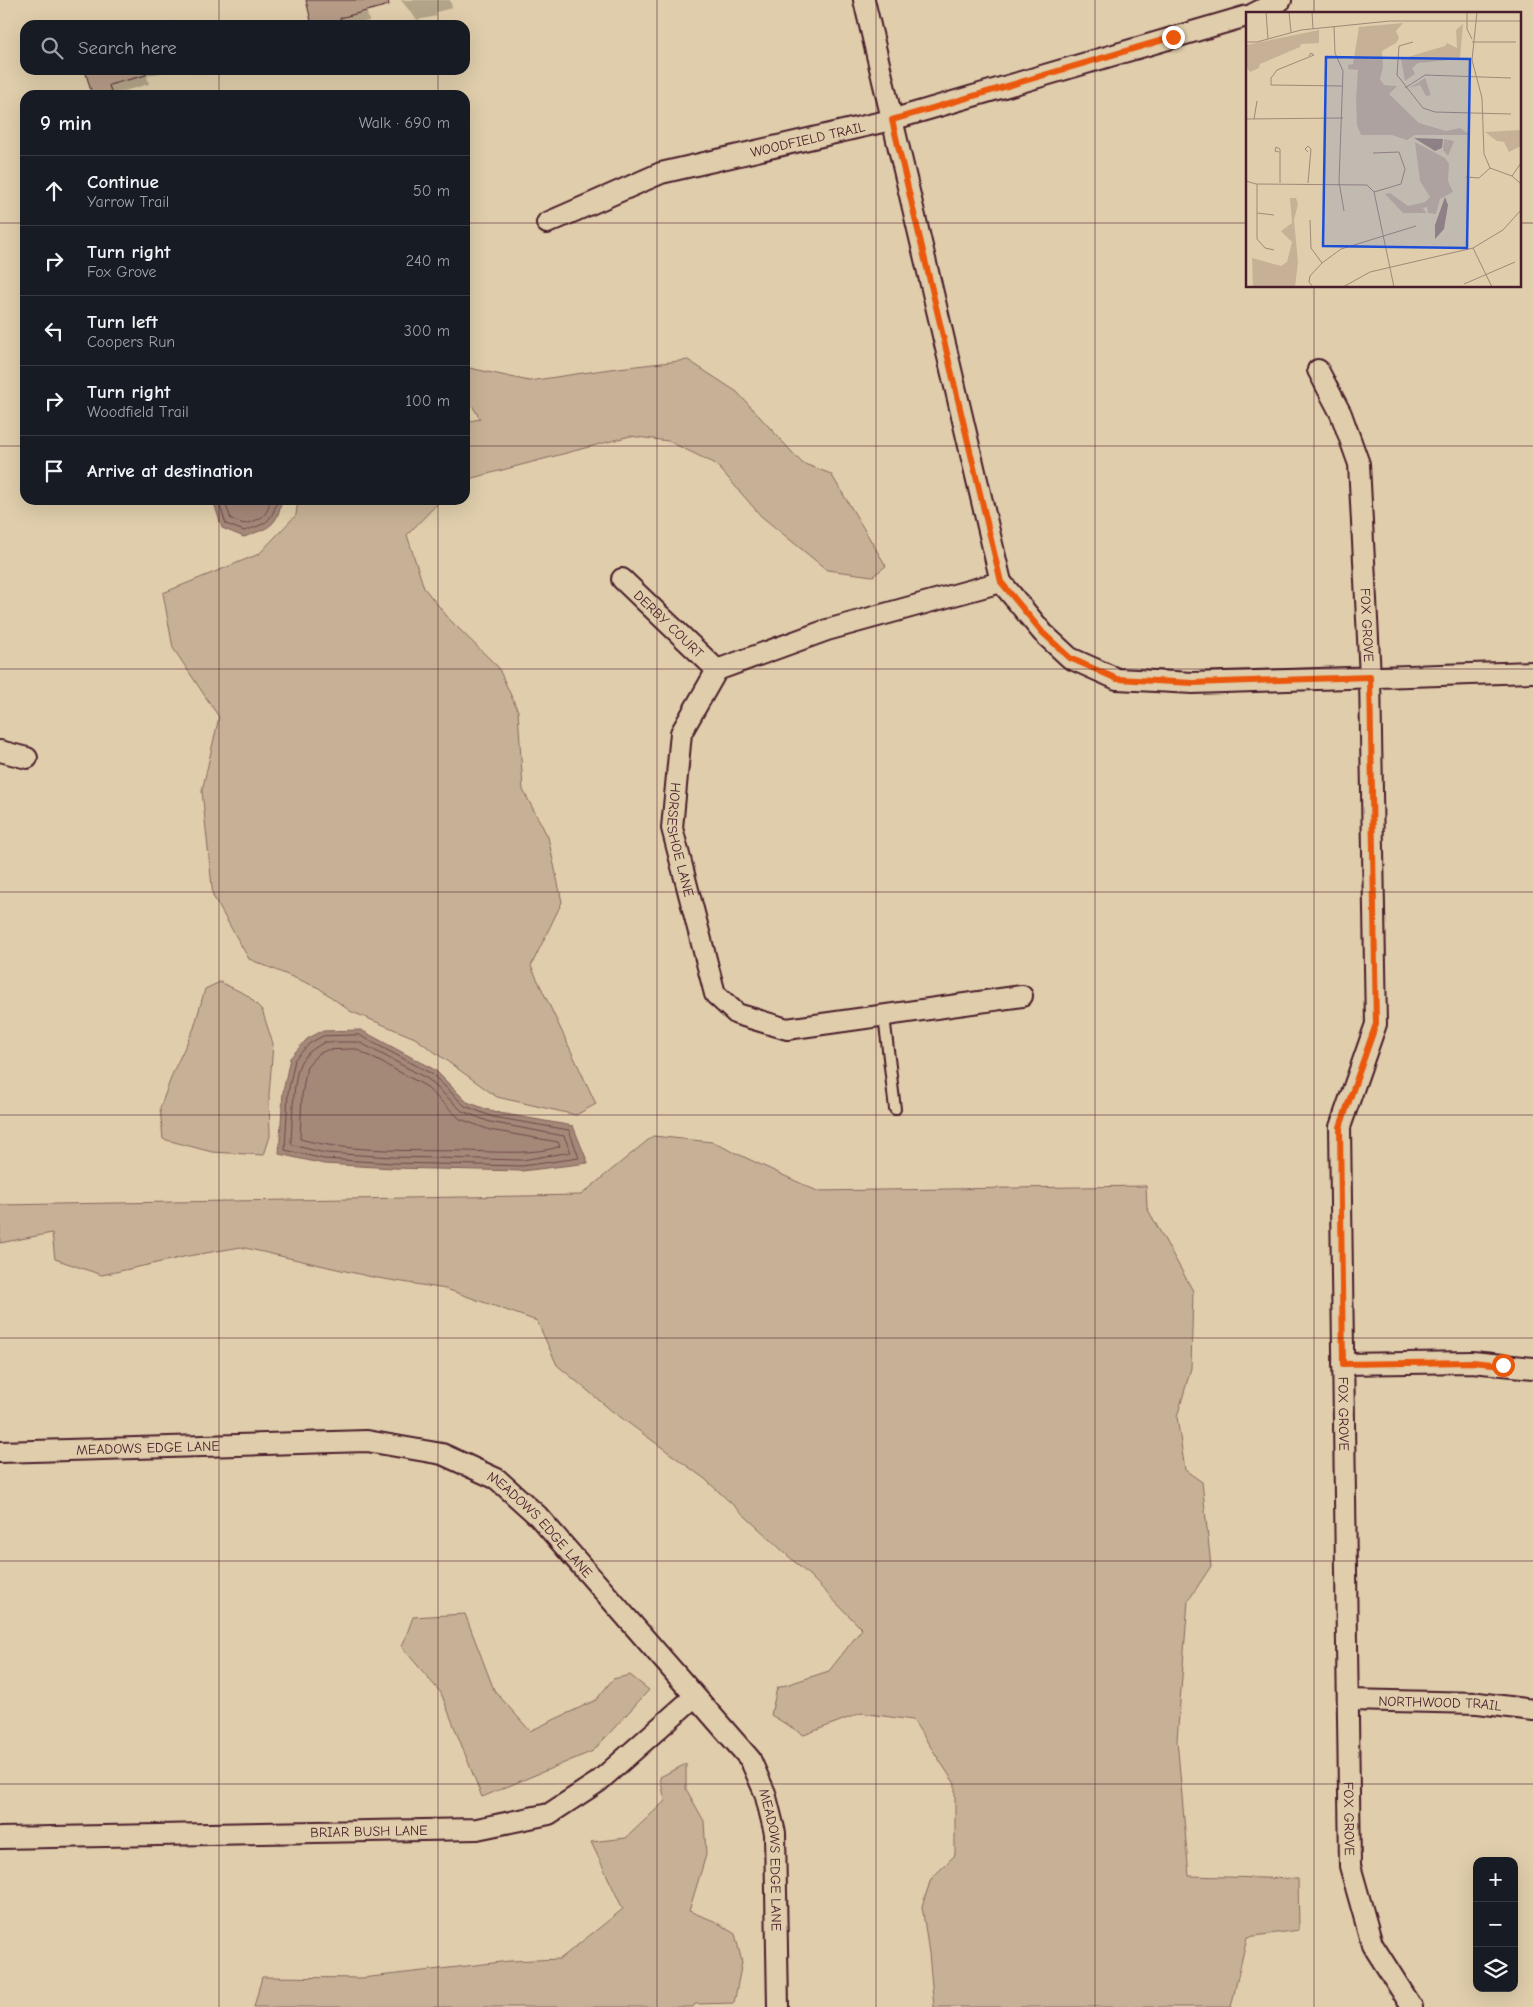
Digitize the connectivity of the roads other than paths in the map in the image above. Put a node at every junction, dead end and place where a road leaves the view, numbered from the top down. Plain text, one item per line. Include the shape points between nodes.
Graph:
1 (864, 0) edge
2 (1281, 0) edge
3 (1257, 12) edge
4 (1246, 16) edge
5 (892, 120) junction
6 (547, 224) dead end
7 (1318, 370) dead end
8 (622, 579) dead end
9 (1001, 582) junction
10 (717, 670) junction
11 (1533, 672) edge
12 (1370, 677) junction
13 (0, 751) edge
14 (27, 758) dead end
15 (1022, 996) dead end
16 (884, 1016) junction
17 (895, 1109) dead end
18 (1343, 1364) junction
19 (1533, 1368) edge
20 (0, 1452) edge
21 (694, 1697) junction
22 (1348, 1700) junction
23 (1533, 1710) edge
24 (0, 1838) edge
25 (778, 2007) edge
26 (1412, 2007) edge

1 - 5 street
2 - 3 street
4 - 5 street, WOODFIELD TRAIL
5 - 6 street, WOODFIELD TRAIL via 661,173
5 - 9 street
7 - 12 street, FOX GROVE via 1341,414 1359,464
8 - 10 street, DERBY COURT
9 - 10 street via 827,630
9 - 12 street via 1043,633 1070,658 1117,679 1193,683
10 - 16 street, HORSESHOE LANE via 681,733 672,828 715,994 737,1014 787,1029
11 - 12 street
12 - 18 street, FOX GROVE via 1376,1024 1340,1127
13 - 14 street
15 - 16 street, HORSESHOE LANE
16 - 17 lane
18 - 19 street via 1472,1362
18 - 22 street, FOX GROVE
20 - 21 street, MEADOWS EDGE LANE via 366,1441 442,1454 497,1479 538,1516
21 - 24 street, BRIAR BUSH LANE via 598,1782 549,1814 477,1829
21 - 25 street, MEADOWS EDGE LANE via 750,1759 765,1793 775,1834
22 - 23 street, NORTHWOOD TRAIL via 1478,1703
22 - 26 street, FOX GROVE via 1350,1866 1372,1944

